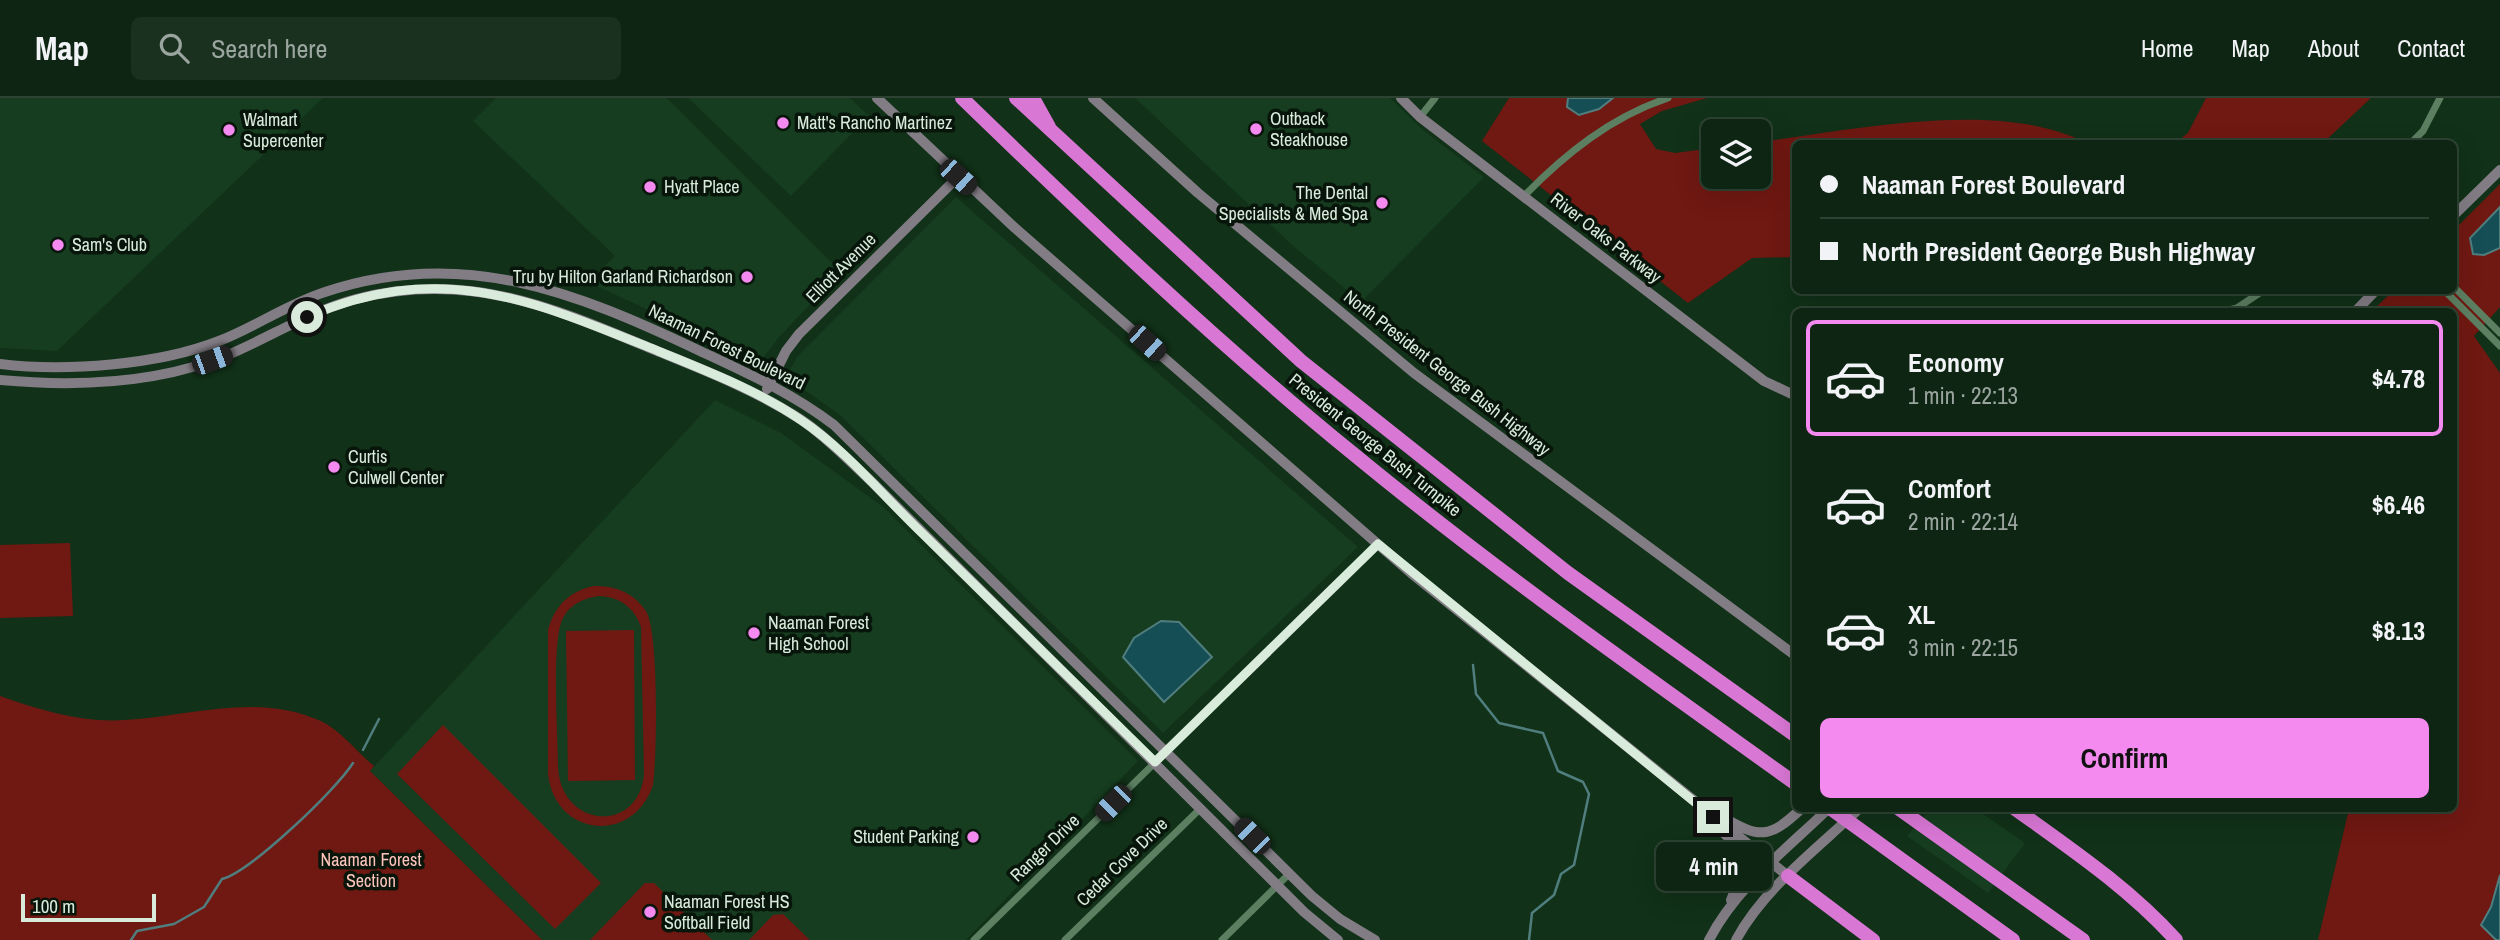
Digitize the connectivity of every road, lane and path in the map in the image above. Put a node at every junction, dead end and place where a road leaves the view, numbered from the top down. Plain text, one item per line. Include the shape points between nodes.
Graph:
1 (877, 98) edge
2 (952, 98) edge
3 (962, 98) edge
4 (1016, 98) edge
5 (1033, 98) edge
6 (1093, 98) edge
7 (1401, 98) edge
8 (1435, 98) edge
9 (1668, 98) edge
10 (2440, 98) edge
11 (981, 116) junction
12 (1420, 117) junction
13 (1053, 134) junction
14 (2414, 140) edge
15 (2500, 170) edge
16 (958, 177) junction
17 (1524, 197) junction
18 (2457, 212) edge
19 (2457, 290) edge
20 (2258, 294) edge
21 (2372, 294) edge
22 (2448, 294) edge
23 (2237, 308) edge
24 (2359, 308) edge
25 (650, 327) junction
26 (2500, 333) edge
27 (619, 335) junction
28 (2500, 346) edge
29 (0, 364) edge
30 (36, 366) junction
31 (0, 380) edge
32 (35, 382) junction
33 (770, 383) junction
34 (1792, 394) edge
35 (763, 396) junction
36 (886, 474) junction
37 (873, 484) junction
38 (1378, 544) junction
39 (1792, 653) edge
40 (1792, 733) edge
41 (1166, 750) junction
42 (1155, 762) junction
43 (1791, 780) edge
44 (1674, 788) junction
45 (1201, 807) junction
46 (1798, 812) edge
47 (1825, 812) edge
48 (1835, 812) edge
49 (1856, 812) edge
50 (1904, 812) edge
51 (2019, 812) edge
52 (1772, 861) junction
53 (1290, 873) junction
54 (1788, 876) junction
55 (1277, 885) junction
56 (1728, 908) junction
57 (974, 940) edge
58 (1065, 940) edge
59 (1222, 940) edge
60 (1338, 940) edge
61 (1375, 940) edge
62 (1709, 940) edge
63 (1737, 940) edge
64 (1873, 940) edge
65 (2013, 940) edge
66 (2083, 940) edge
67 (2176, 940) edge

1 - 16 main road
2 - 11 highway
3 - 11 highway, President George Bush Turnpike
4 - 13 highway, President George Bush Turnpike
5 - 13 highway
6 - 39 main road, North President George Bush Highway via 1198,193 1414,373
7 - 12 main road, River Oaks Parkway
8 - 12 street
9 - 17 street via 1616,121 1583,143
10 - 14 street
11 - 43 highway, President George Bush Turnpike via 1166,292 1348,450 1511,578
12 - 17 main road, River Oaks Parkway
13 - 40 highway, President George Bush Turnpike via 1301,361 1568,572
15 - 18 main road
16 - 33 main road, Elliott Avenue via 799,334
16 - 38 main road
17 - 34 main road, River Oaks Parkway via 1764,381
19 - 26 street
20 - 23 street
21 - 24 main road
22 - 28 street
25 - 27 main road
25 - 30 main road, Naaman Forest Boulevard via 549,289 502,277 430,272 325,292 183,353 120,363
25 - 33 main road, Naaman Forest Boulevard
27 - 32 main road, Naaman Forest Boulevard via 512,296 431,288 354,299 195,366 122,380
27 - 35 main road, Naaman Forest Boulevard
29 - 30 main road, Naaman Forest Boulevard
30 - 32 main road
31 - 32 main road, Naaman Forest Boulevard
33 - 35 main road, Elliott Avenue
33 - 36 main road, Naaman Forest Boulevard via 834,425
35 - 37 main road, Naaman Forest Boulevard via 802,421
36 - 37 main road
36 - 41 main road, Naaman Forest Boulevard
37 - 42 main road, Naaman Forest Boulevard
38 - 41 street, Ranger Drive
38 - 44 main road
41 - 42 street, Ranger Drive
41 - 53 main road, Naaman Forest Boulevard
42 - 45 main road, Naaman Forest Boulevard
42 - 57 street, Ranger Drive
44 - 46 main road via 1687,791 1737,825 1765,834 1779,830
44 - 52 main road
44 - 56 main road via 1738,847 1743,868
45 - 55 main road, Naaman Forest Boulevard
45 - 58 street, Cedar Cove Drive
47 - 52 main road
48 - 65 highway
49 - 54 main road
50 - 66 highway
51 - 67 highway via 2114,881
52 - 54 main road
52 - 56 main road
53 - 55 street
53 - 61 main road, Naaman Forest Boulevard via 1340,919
54 - 63 main road via 1749,919
54 - 64 highway
55 - 59 street
55 - 60 main road, Naaman Forest Boulevard
56 - 62 main road

